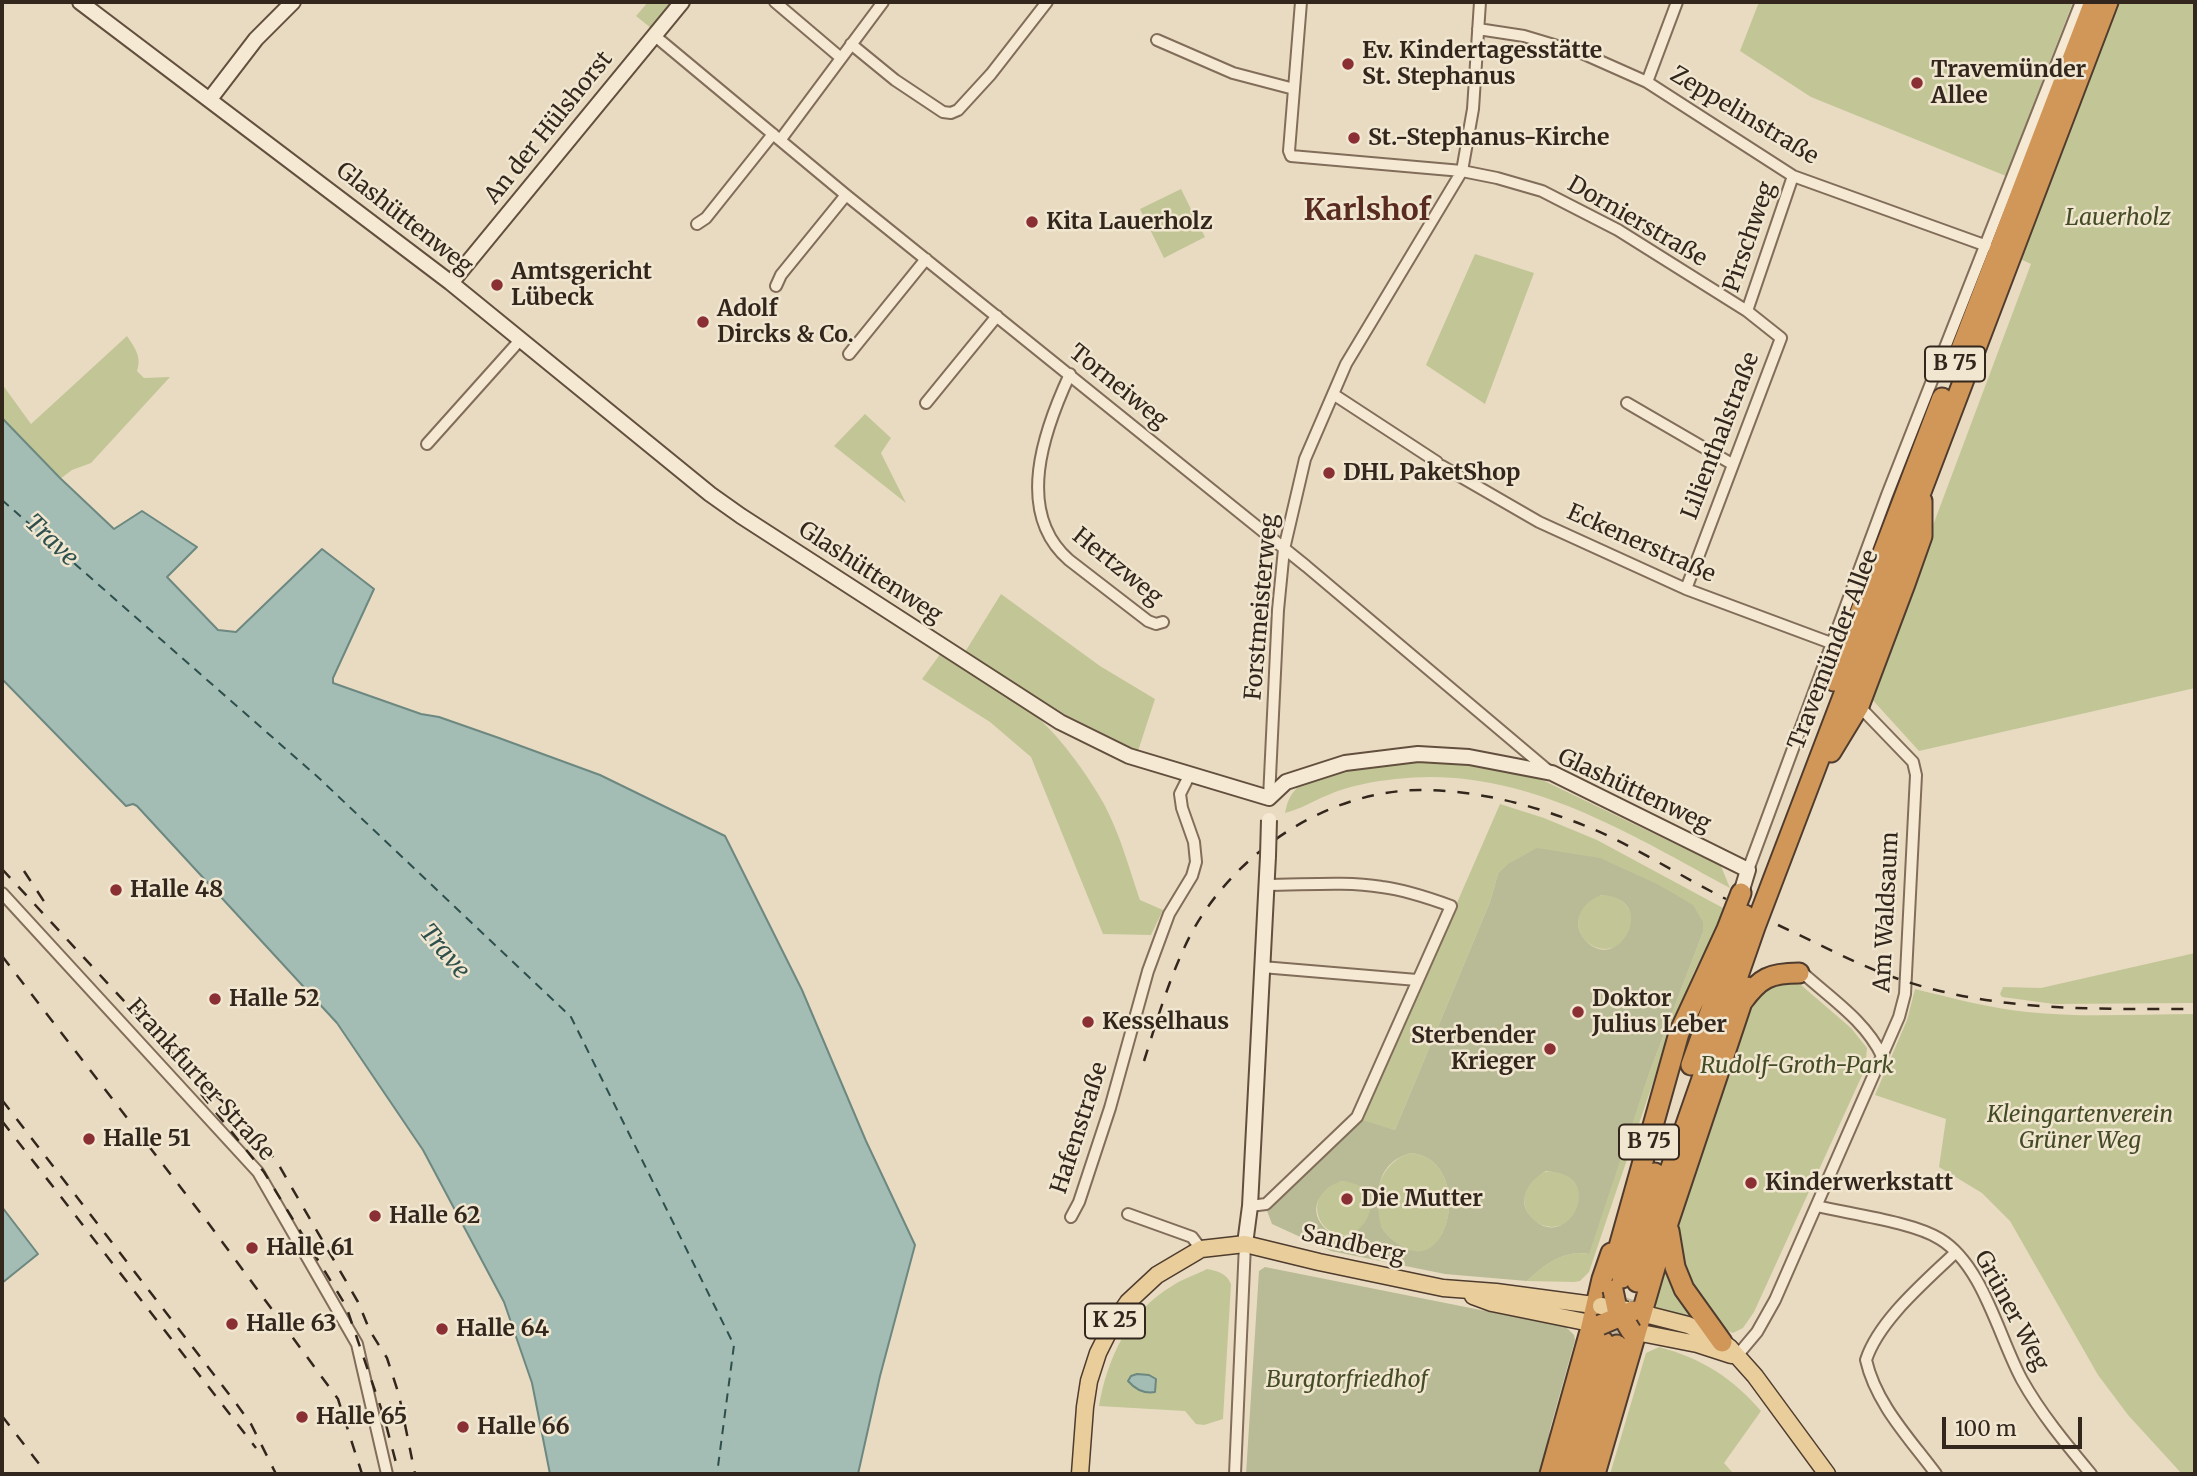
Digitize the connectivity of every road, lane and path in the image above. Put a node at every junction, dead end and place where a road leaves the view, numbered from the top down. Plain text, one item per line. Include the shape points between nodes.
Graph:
1 (80, 2) edge
2 (293, 2) edge
3 (682, 2) edge
4 (775, 2) edge
5 (883, 2) edge
6 (1047, 2) edge
7 (1301, 2) edge
8 (1480, 2) edge
9 (1677, 2) edge
10 (2081, 2) edge
11 (2094, 2) edge
12 (2108, 2) edge
13 (1478, 29) junction
14 (654, 36) junction
15 (1157, 40) dead end
16 (851, 44) junction
17 (841, 58) junction
18 (1647, 82) junction
19 (1294, 89) junction
20 (210, 99) junction
21 (777, 136) junction
22 (1462, 171) junction
23 (1793, 176) junction
24 (846, 195) junction
25 (697, 224) dead end
26 (1987, 246) junction
27 (926, 259) junction
28 (451, 283) junction
29 (776, 286) dead end
30 (1747, 311) junction
31 (997, 316) junction
32 (1782, 338) joint
33 (521, 339) junction
34 (849, 354) dead end
35 (1070, 374) junction
36 (1333, 394) junction
37 (926, 403) dead end
38 (1627, 403) dead end
39 (427, 444) dead end
40 (1732, 464) junction
41 (1922, 490) junction
42 (1284, 549) junction
43 (1686, 589) junction
44 (1163, 622) dead end
45 (1831, 643) junction
46 (1859, 706) junction
47 (1552, 774) junction
48 (1189, 776) junction
49 (1269, 798) junction
50 (1803, 798) junction
51 (1748, 870) junction
52 (1266, 885) junction
53 (2, 893) edge
54 (1741, 893) joint
55 (1735, 943) junction
56 (1262, 967) junction
57 (1799, 973) joint
58 (1417, 980) junction
59 (1742, 1002) junction
60 (1882, 1056) junction
61 (1670, 1064) junction
62 (1250, 1206) junction
63 (1817, 1206) junction
64 (1128, 1213) dead end
65 (1071, 1217) dead end
66 (1668, 1223) junction
67 (1245, 1244) junction
68 (1201, 1249) junction
69 (1956, 1252) junction
70 (1619, 1315) junction
71 (1722, 1342) junction
72 (1736, 1357) junction
73 (387, 1474) edge
74 (1080, 1474) edge
75 (1235, 1474) edge
76 (1550, 1474) edge
77 (1566, 1474) edge
78 (1580, 1474) edge
79 (1595, 1474) edge
80 (1826, 1474) edge
81 (1936, 1474) edge
82 (2091, 1474) edge

1 - 20 street, Glashüttenweg
2 - 20 street via 256,38
3 - 14 street, An der Hülshorst
4 - 17 street
5 - 16 street
6 - 16 street via 991,74 951,113 895,80
7 - 19 street
8 - 13 street, Forstmeisterweg
9 - 18 street
10 - 26 street, Travemünder Allee
11 - 55 highway, Travemünder Allee / B 75
12 - 41 highway, Travemünder Allee / B 75
13 - 18 street, Zeppelinstraße via 1524,36 1584,54
13 - 22 street, Forstmeisterweg via 1473,108
14 - 21 street, Torneiweg
14 - 28 street, An der Hülshorst
15 - 19 street via 1233,73
16 - 17 street
17 - 21 street
18 - 23 street, Zeppelinstraße
19 - 22 street, Dornierstraße via 1291,156
20 - 28 street, Glashüttenweg
21 - 24 street, Torneiweg
21 - 25 street
22 - 30 street, Dornierstraße via 1542,191 1618,230
22 - 36 street, Forstmeisterweg via 1363,334
23 - 26 street, Zeppelinstraße
23 - 30 street, Pirschweg
24 - 27 street, Torneiweg
24 - 29 street
26 - 45 street, Travemünder Allee via 1972,274
27 - 31 street, Torneiweg
27 - 34 street
28 - 33 street, Glashüttenweg
30 - 32 street, Dornierstraße
31 - 35 street, Torneiweg
31 - 37 street
32 - 40 street, Lilienthalstraße
33 - 39 street
33 - 48 street, Glashüttenweg via 749,522 1060,722 1129,756
35 - 42 street, Torneiweg
35 - 44 street, Hertzweg via 1051,415 1040,464 1038,486 1046,528 1069,560 1148,621
36 - 42 street, Forstmeisterweg via 1305,459
36 - 43 street, Eckenerstraße via 1439,464 1539,522
38 - 40 street
40 - 43 street, Lilienthalstraße
41 - 46 highway via 1922,536
41 - 50 highway, Travemünder Allee / B 75
42 - 47 street, Torneiweg
42 - 49 street, Forstmeisterweg
43 - 45 street, Eckenerstraße
45 - 51 street, Travemünder Allee
46 - 50 highway
46 - 60 street, Am Waldsaum via 1913,762 1916,775 1905,994
47 - 49 street, Glashüttenweg via 1469,757 1418,754 1345,763 1286,782
47 - 51 street, Glashüttenweg
48 - 49 street, Glashüttenweg
48 - 65 street, Hafenstraße via 1180,794 1196,862 1169,914 1148,971 1110,1108
49 - 52 street, bridge
50 - 59 highway, B 75 via 1786,869
50 - 70 highway, Travemünder Allee
51 - 54 street, Travemünder Allee
52 - 56 street
52 - 58 street via 1383,887 1451,906
53 - 73 street, Frankfurter Straße via 258,1172 357,1344
54 - 61 highway via 1690,1004
55 - 61 highway, B 75
55 - 70 highway, Travemünder Allee via 1685,1085
56 - 58 street
56 - 62 street
57 - 59 highway via 1768,977
57 - 60 street via 1861,1025
58 - 62 street via 1357,1117 1266,1204
59 - 66 highway, B 75
60 - 63 street, Am Waldsaum
61 - 70 highway, B 75 via 1613,1262
62 - 67 street
63 - 69 street, Grüner Weg via 1923,1231
63 - 72 street, Am Waldsaum via 1775,1300
64 - 68 street via 1192,1237
66 - 70 highway
66 - 71 highway, B 75 via 1675,1267 1684,1289
67 - 68 main road, K 25
67 - 70 main road, Sandberg / K 25 via 1451,1289 1496,1292
67 - 75 street
68 - 74 main road, K 25 via 1157,1275 1133,1296 1111,1326 1089,1381
69 - 81 street via 1888,1322 1866,1360 1874,1386
69 - 82 street, Grüner Weg via 1978,1286 2022,1379
70 - 71 main road via 1688,1325
70 - 72 main road, B 75
70 - 76 highway
70 - 77 highway, Travemünder Allee
70 - 78 highway, Travemünder Allee
70 - 79 highway
71 - 72 main road, B 75
72 - 80 main road, B 75

